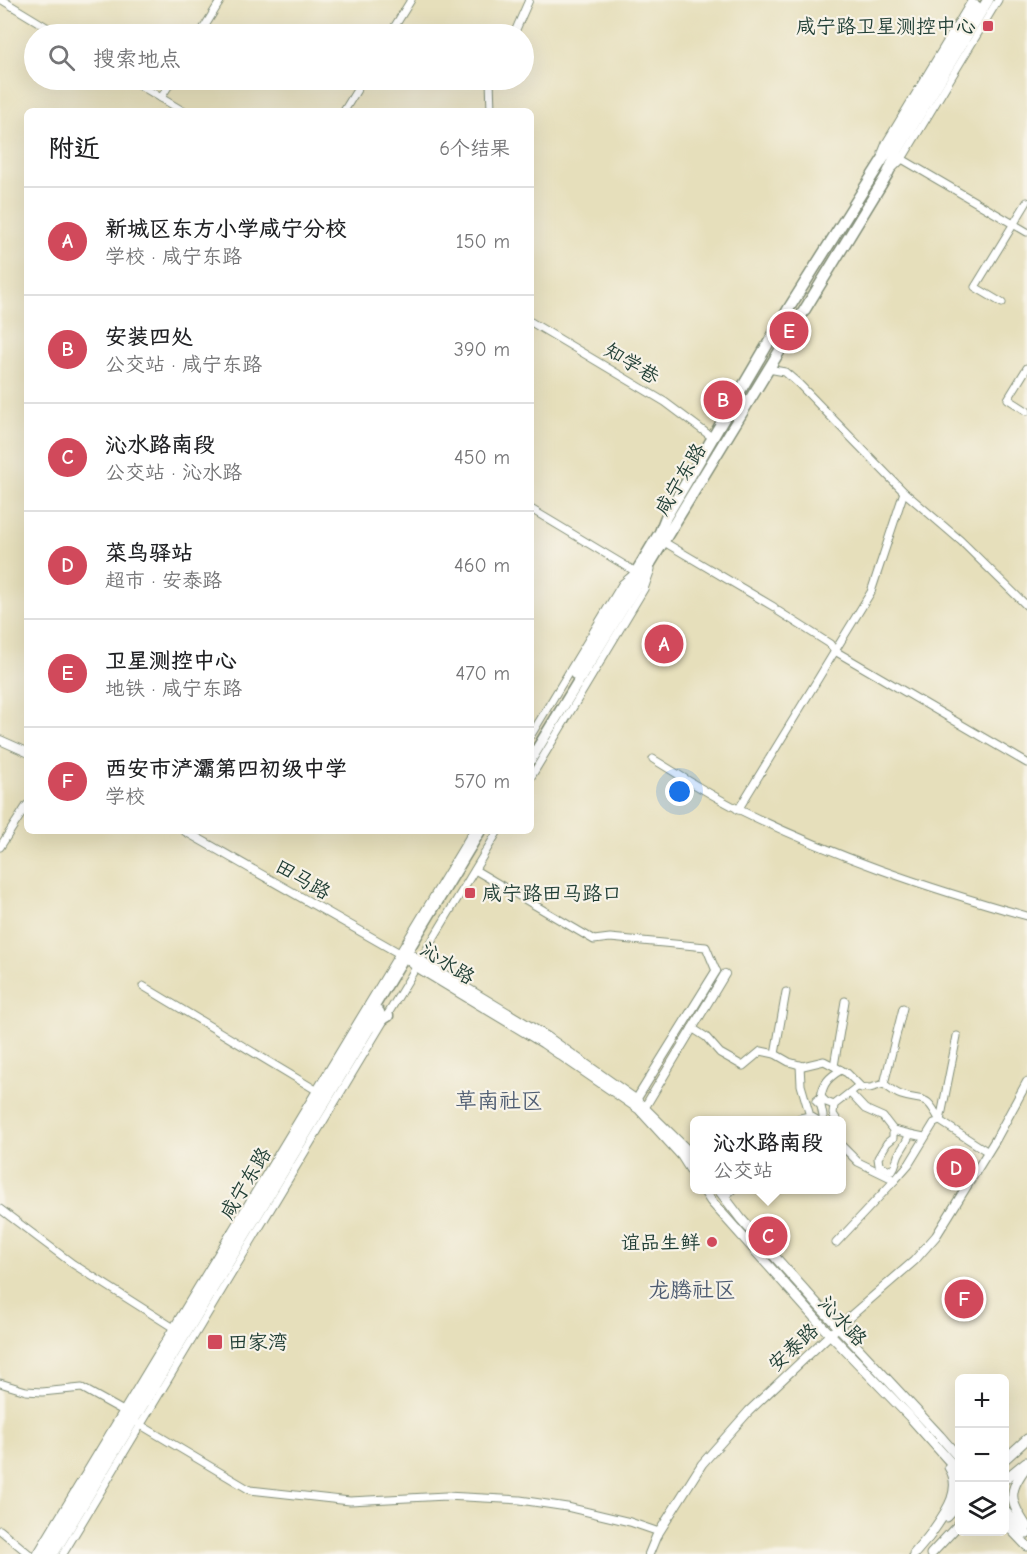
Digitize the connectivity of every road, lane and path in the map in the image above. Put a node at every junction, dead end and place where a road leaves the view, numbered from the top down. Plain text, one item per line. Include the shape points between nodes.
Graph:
1 (2, 0) edge
2 (221, 0) edge
3 (411, 0) edge
4 (529, 0) edge
5 (988, 0) edge
6 (998, 0) edge
7 (972, 3) edge
8 (42, 24) edge
9 (206, 24) edge
10 (396, 24) edge
11 (518, 24) edge
12 (148, 90) edge
13 (166, 90) edge
14 (357, 90) edge
15 (490, 90) edge
16 (161, 98) junction
17 (178, 108) edge
18 (346, 108) edge
19 (490, 108) edge
20 (902, 159) junction
21 (888, 173) junction
22 (1027, 202) edge
23 (1013, 224) junction
24 (1027, 232) edge
25 (1002, 303) dead end
26 (534, 324) edge
27 (1027, 368) edge
28 (768, 369) junction
29 (1027, 411) edge
30 (713, 438) junction
31 (904, 492) junction
32 (534, 511) edge
33 (664, 542) junction
34 (656, 555) junction
35 (636, 572) junction
36 (1027, 606) edge
37 (835, 651) junction
38 (534, 730) edge
39 (0, 741) edge
40 (534, 741) edge
41 (24, 751) edge
42 (534, 754) edge
43 (653, 759) dead end
44 (1027, 763) edge
45 (534, 772) edge
46 (738, 810) junction
47 (24, 811) edge
48 (190, 834) edge
49 (472, 834) edge
50 (478, 834) edge
51 (486, 834) edge
52 (496, 834) edge
53 (0, 847) edge
54 (475, 870) junction
55 (1027, 916) edge
56 (410, 959) junction
57 (721, 972) junction
58 (143, 986) dead end
59 (786, 992) dead end
60 (845, 1001) dead end
61 (903, 1008) dead end
62 (388, 1016) junction
63 (684, 1023) junction
64 (369, 1028) junction
65 (692, 1028) junction
66 (957, 1036) dead end
67 (775, 1054) junction
68 (800, 1065) junction
69 (838, 1068) junction
70 (1027, 1082) edge
71 (884, 1084) junction
72 (862, 1088) junction
73 (316, 1090) junction
74 (850, 1093) junction
75 (821, 1098) junction
76 (636, 1100) junction
77 (834, 1106) junction
78 (645, 1107) junction
79 (810, 1116) edge
80 (819, 1116) edge
81 (834, 1116) edge
82 (940, 1120) junction
83 (893, 1130) junction
84 (910, 1134) junction
85 (924, 1137) junction
86 (846, 1150) edge
87 (988, 1152) junction
88 (690, 1154) edge
89 (690, 1169) edge
90 (896, 1180) junction
91 (707, 1194) edge
92 (726, 1194) edge
93 (0, 1209) edge
94 (836, 1243) dead end
95 (175, 1328) junction
96 (834, 1331) junction
97 (0, 1383) edge
98 (131, 1417) junction
99 (1027, 1438) edge
100 (945, 1441) junction
101 (933, 1446) junction
102 (955, 1449) edge
103 (1009, 1450) edge
104 (955, 1453) edge
105 (1009, 1456) edge
106 (1027, 1461) edge
107 (1027, 1466) edge
108 (955, 1468) edge
109 (1009, 1477) edge
110 (955, 1508) edge
111 (1009, 1514) edge
112 (1009, 1526) edge
113 (1027, 1527) edge
114 (955, 1528) edge
115 (0, 1530) edge
116 (659, 1532) junction
117 (1009, 1532) edge
118 (1027, 1534) edge
119 (955, 1536) edge
120 (928, 1538) junction
121 (1027, 1546) edge
122 (932, 1553) edge
123 (29, 1554) edge
124 (37, 1554) edge
125 (43, 1554) edge
126 (53, 1554) edge
127 (63, 1554) edge
128 (650, 1554) edge
129 (914, 1554) edge

1 - 8 street
2 - 9 street
3 - 10 street
4 - 11 street
5 - 21 main road, 咸宁东路
6 - 20 street
7 - 30 main road, 咸宁东路
12 - 16 street
13 - 16 street
14 - 18 street
15 - 19 street
16 - 17 street
20 - 21 street
20 - 23 street
21 - 28 main road, 咸宁东路
22 - 23 street
23 - 24 street
23 - 25 street via 975,287
26 - 30 street, 知学巷 via 665,402
27 - 29 street via 1008,399
28 - 31 street via 784,372 799,384
28 - 33 main road, 咸宁东路
30 - 35 main road, 咸宁东路
31 - 36 street
31 - 37 street via 871,592
32 - 35 street
33 - 34 main road, 咸宁东路
33 - 37 street via 776,609
34 - 42 main road, 咸宁东路
34 - 45 street via 644,590
35 - 38 street via 622,584
35 - 40 main road, 咸宁东路
37 - 44 street
37 - 46 street
39 - 41 street
43 - 46 street
46 - 55 street via 847,858 938,891
47 - 53 street
48 - 56 street, 田马路
49 - 56 street
50 - 56 main road, 咸宁东路
51 - 56 main road, 咸宁东路
52 - 54 street
54 - 56 street
54 - 57 street via 594,940 706,947
56 - 62 street
56 - 64 main road, 咸宁东路
56 - 73 street
56 - 76 main road, 沁水路 via 547,1037
56 - 89 main road, 沁水路 via 543,1042 639,1109
56 - 95 main road, 咸宁东路
57 - 63 street
57 - 65 street
58 - 73 street
59 - 67 street
60 - 69 street
61 - 71 street
62 - 64 main road
62 - 98 street
63 - 65 street
63 - 76 street
64 - 98 main road, 咸宁东路
65 - 67 street via 720,1053 743,1066 761,1051
65 - 78 street
66 - 82 street
67 - 68 street
68 - 69 street via 824,1061
68 - 79 street
69 - 72 street
69 - 75 street via 822,1087
70 - 87 street, 安泰路
71 - 72 street
71 - 82 street via 898,1094 932,1105
72 - 74 street
73 - 95 street
74 - 77 street
74 - 83 street via 865,1109 883,1117
75 - 77 street
75 - 80 street via 816,1101 821,1106
76 - 78 main road, 沁水路
77 - 81 street
78 - 88 main road, 沁水路
82 - 85 street
82 - 87 street
83 - 84 street
83 - 84 street via 893,1138 878,1158 879,1165 892,1171
84 - 85 street
85 - 90 street
86 - 90 street via 858,1162
87 - 96 street, 安泰路 via 936,1236 914,1261
90 - 94 street
91 - 96 main road, 沁水路
92 - 96 main road, 沁水路 via 735,1212
93 - 95 street via 73,1264
95 - 98 main road, 咸宁东路
96 - 100 main road, 沁水路
96 - 101 main road, 沁水路
96 - 116 street, 安泰路 via 749,1411 702,1464
97 - 98 street via 34,1392 82,1388
98 - 116 street via 250,1490 350,1501 446,1496 519,1500 567,1507
98 - 124 street
98 - 125 main road, 咸宁东路
98 - 126 main road, 咸宁东路
98 - 127 street
99 - 103 main road
99 - 105 main road
100 - 102 main road
100 - 104 main road, 沁水路
101 - 108 main road, 沁水路
101 - 120 main road via 952,1472 954,1495
106 - 109 main road
107 - 113 main road via 1012,1494
110 - 120 main road
111 - 118 main road
112 - 121 main road
114 - 122 main road
115 - 123 street
116 - 128 street, 安泰路
117 - 121 main road
119 - 122 main road
120 - 129 main road

